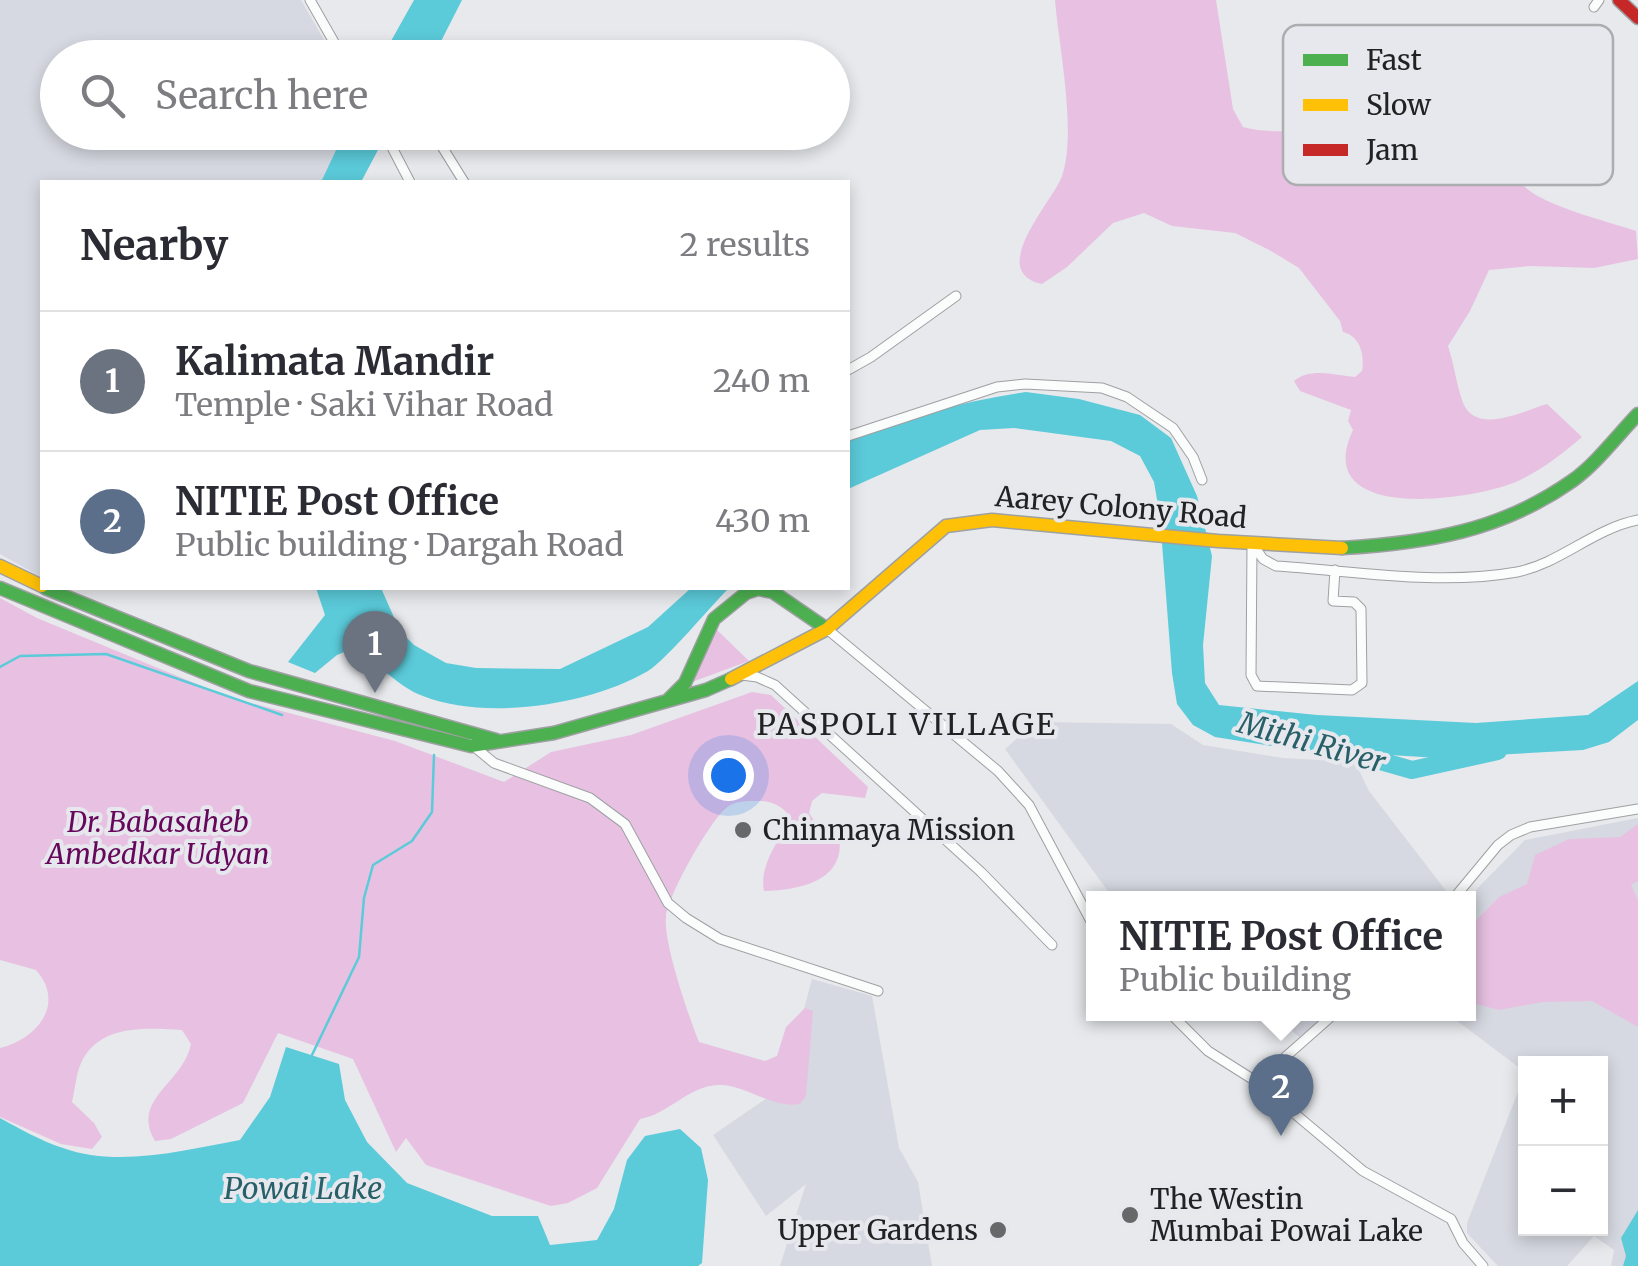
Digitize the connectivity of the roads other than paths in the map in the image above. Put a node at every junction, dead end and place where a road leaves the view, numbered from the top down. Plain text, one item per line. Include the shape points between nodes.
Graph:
1 (310, 0) edge
2 (1619, 0) edge
3 (1638, 18) edge
4 (333, 40) edge
5 (394, 150) edge
6 (444, 150) edge
7 (409, 180) edge
8 (463, 180) edge
9 (956, 296) dead end
10 (850, 369) edge
11 (1638, 414) edge
12 (850, 435) edge
13 (1202, 480) dead end
14 (1638, 520) edge
15 (1252, 543) junction
16 (0, 566) edge
17 (1335, 570) junction
18 (40, 585) edge
19 (0, 588) edge
20 (51, 590) edge
21 (756, 590) edge
22 (771, 590) edge
23 (827, 629) junction
24 (220, 660) junction
25 (740, 674) junction
26 (213, 676) junction
27 (299, 685) junction
28 (293, 702) junction
29 (665, 702) junction
30 (471, 739) junction
31 (1638, 809) edge
32 (1460, 891) edge
33 (1086, 912) edge
34 (1052, 945) dead end
35 (878, 992) dead end
36 (1178, 1021) edge
37 (1326, 1021) edge
38 (1257, 1082) junction
39 (1484, 1266) edge

1 - 4 street
2 - 3 main road
5 - 7 street
6 - 8 street
9 - 10 street
11 - 15 main road, Aarey Colony Road via 1576,479 1472,531 1411,544 1340,548
12 - 13 street via 997,387 1102,388 1173,428
14 - 17 street via 1517,572
15 - 17 street via 1276,566
15 - 17 street via 1250,675 1257,686 1352,690 1362,683 1361,609 1333,601
15 - 23 main road, Aarey Colony Road via 992,520 946,526
16 - 18 main road
19 - 26 main road
20 - 24 main road
21 - 29 main road via 714,619 686,683
22 - 23 main road
23 - 25 main road, Aarey Colony Road
23 - 33 street via 1018,794
24 - 26 main road
24 - 27 main road
25 - 29 main road, Aarey Colony Road
25 - 34 street via 775,685
26 - 28 main road
27 - 28 main road
27 - 30 main road
28 - 30 main road
29 - 30 main road, Aarey Colony Road via 544,736
30 - 35 street via 494,763 590,798 625,824 668,903 720,939
31 - 32 street via 1511,835
36 - 38 street via 1208,1052
37 - 38 street
38 - 39 street via 1363,1172 1452,1219

